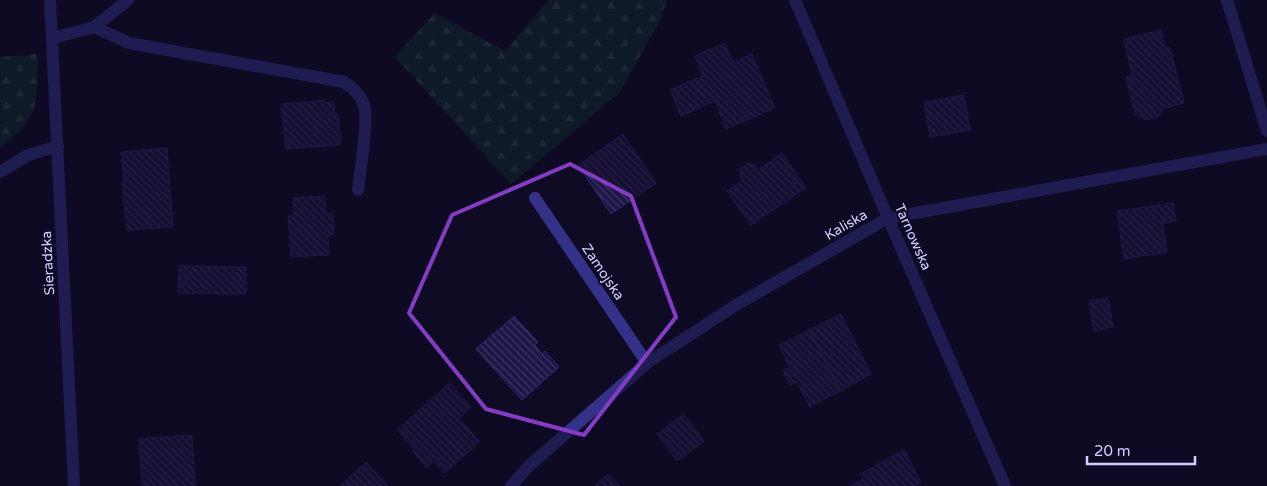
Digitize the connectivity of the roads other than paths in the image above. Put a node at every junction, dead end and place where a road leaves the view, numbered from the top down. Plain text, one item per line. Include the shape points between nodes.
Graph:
1 (50, 0) edge
2 (128, 0) edge
3 (795, 0) edge
4 (1227, 0) edge
5 (94, 26) junction
6 (53, 38) junction
7 (1267, 131) edge
8 (58, 146) junction
9 (1267, 149) edge
10 (0, 172) edge
11 (358, 190) dead end
12 (535, 198) dead end
13 (888, 218) junction
14 (647, 363) junction
15 (74, 486) edge
16 (511, 486) edge
17 (1005, 486) edge

1 - 6 street, Sieradzka
2 - 5 street
3 - 13 street, Tarnowska
4 - 7 street
5 - 6 street
5 - 11 street via 129,43 344,82 357,92 364,106
6 - 8 street, Sieradzka
8 - 10 street via 28,155
8 - 15 street, Sieradzka
9 - 13 street, Kaliska
12 - 14 street, Zamojska
13 - 14 street, Kaliska via 736,305
13 - 17 street, Tarnowska
14 - 16 street, Kaliska via 529,466

